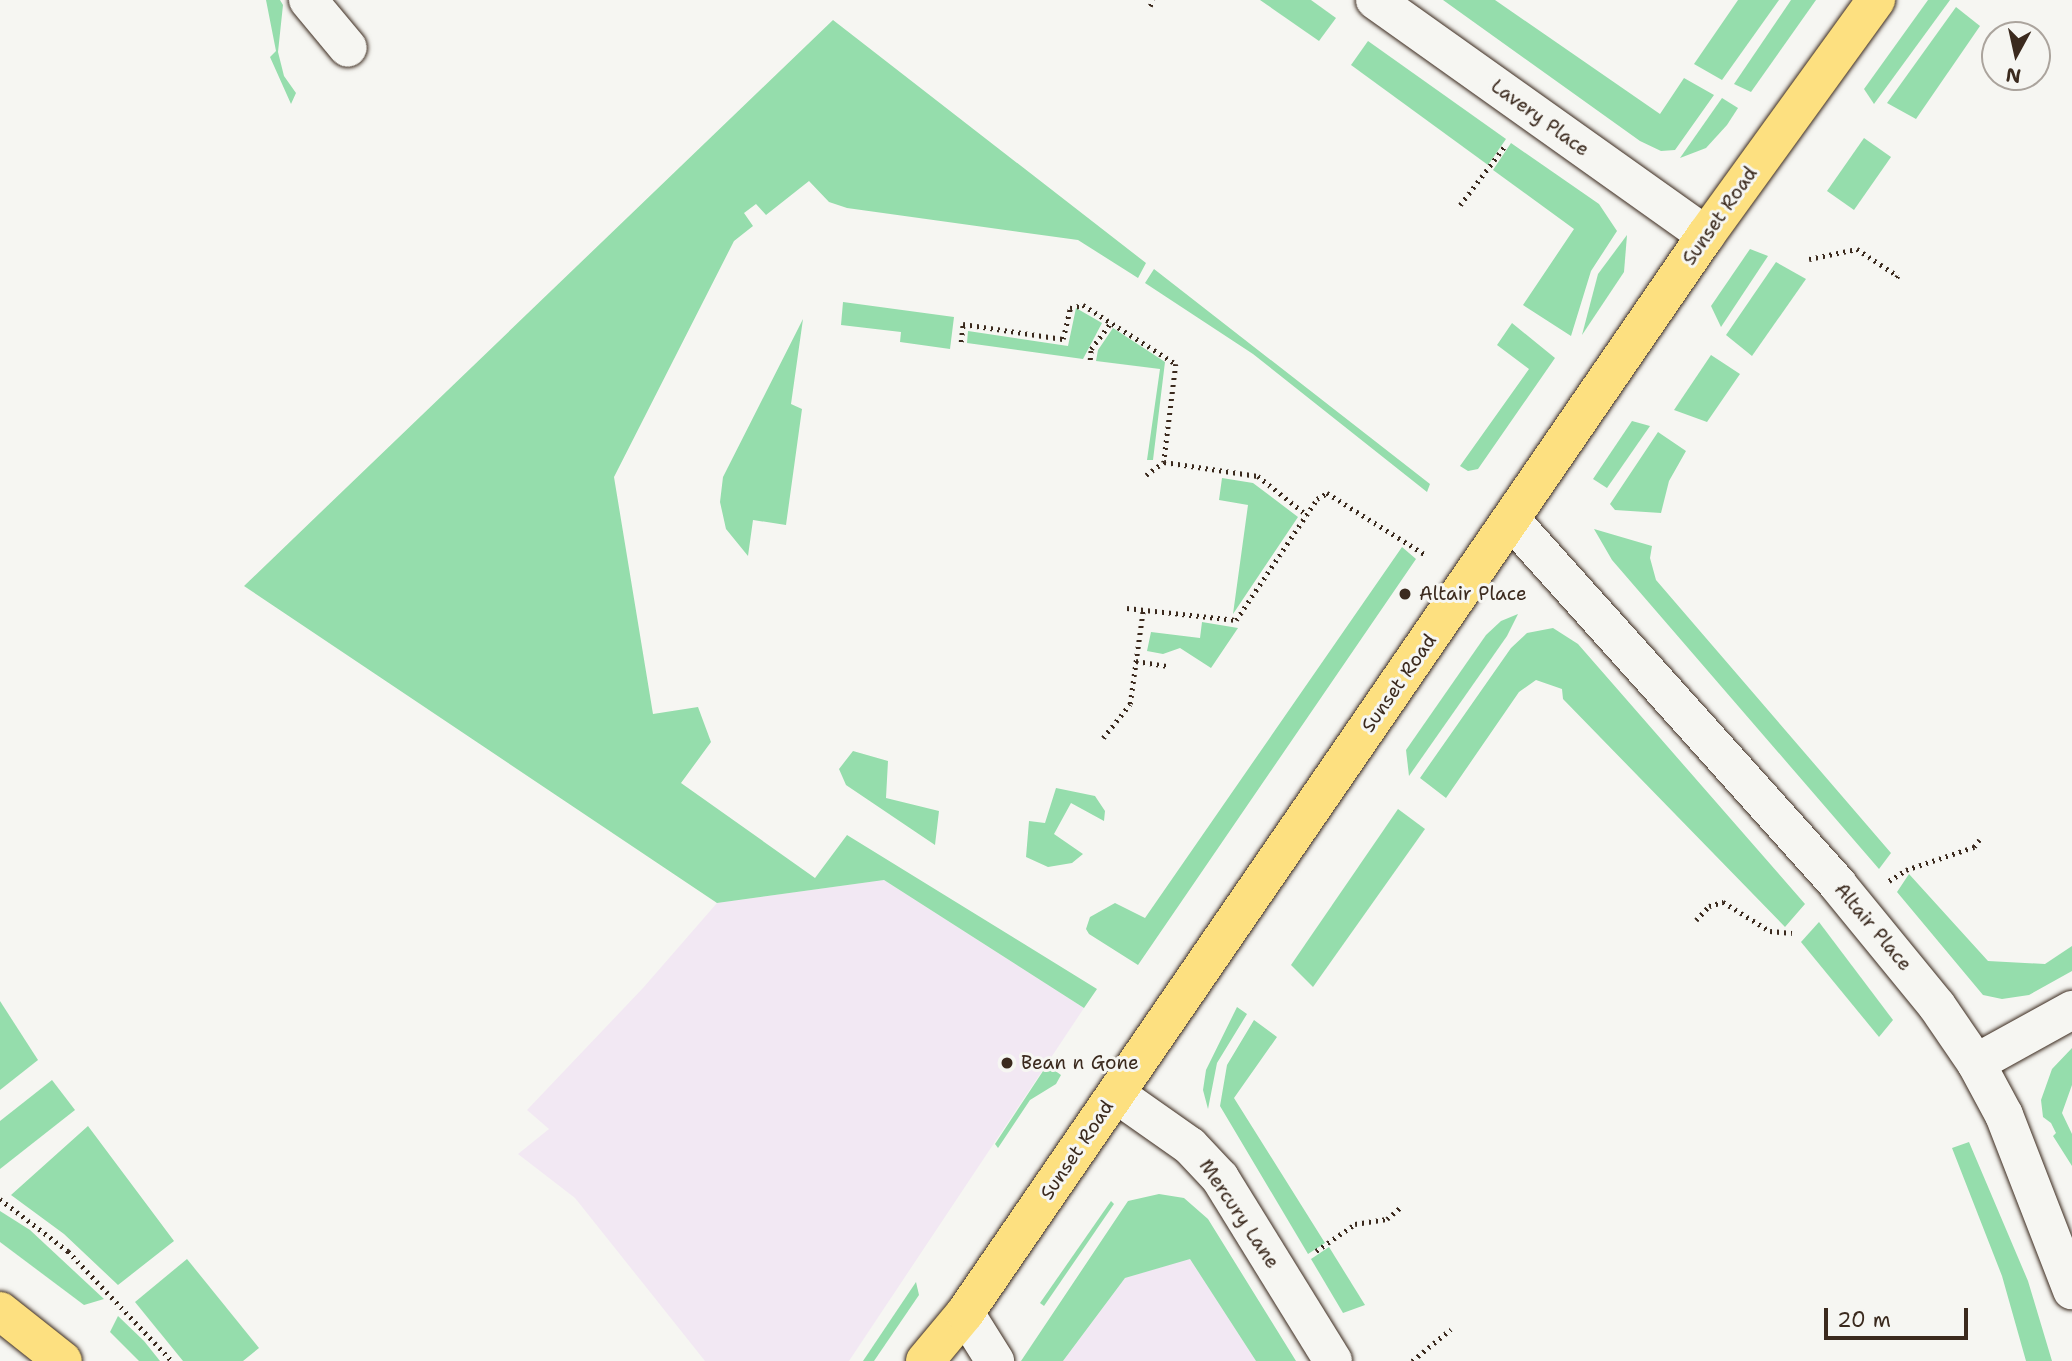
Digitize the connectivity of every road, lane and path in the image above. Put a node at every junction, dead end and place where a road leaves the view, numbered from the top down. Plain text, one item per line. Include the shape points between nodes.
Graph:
1 (308, 0) edge
2 (1153, 0) edge
3 (1375, 0) edge
4 (1876, 0) edge
5 (1150, 6) dead end
6 (348, 48) dead end
7 (1511, 137) dead end
8 (1460, 205) dead end
9 (1706, 235) junction
10 (1809, 259) dead end
11 (1896, 280) dead end
12 (1111, 322) junction
13 (961, 342) dead end
14 (1090, 360) dead end
15 (1164, 462) junction
16 (1146, 475) dead end
17 (1307, 515) junction
18 (1511, 520) junction
19 (1426, 555) dead end
20 (1127, 608) dead end
21 (1143, 610) junction
22 (1136, 661) junction
23 (1167, 666) dead end
24 (1103, 738) dead end
25 (1979, 840) dead end
26 (1884, 885) dead end
27 (1696, 920) dead end
28 (1792, 933) dead end
29 (2072, 1010) edge
30 (1976, 1063) junction
31 (1116, 1094) junction
32 (0, 1199) edge
33 (1402, 1206) dead end
34 (1327, 1245) dead end
35 (2072, 1290) edge
36 (0, 1311) edge
37 (1451, 1329) dead end
38 (945, 1343) edge
39 (62, 1361) edge
40 (172, 1361) edge
41 (995, 1361) edge
42 (1334, 1361) edge
43 (1412, 1361) edge

1 - 6 street
2 - 5 path
3 - 9 street, Lavery Place
4 - 9 main road, Sunset Road
7 - 8 path
9 - 18 main road, Sunset Road
10 - 11 path via 1857,249 1898,276
12 - 13 path via 1078,303 1070,308 1063,339 963,324
12 - 14 path via 1091,349
12 - 15 path via 1176,364
15 - 16 path
15 - 17 path via 1258,476
17 - 19 path via 1327,493
17 - 21 path via 1236,620
18 - 30 street, Altair Place via 1864,916
18 - 31 main road, Sunset Road
20 - 21 path
21 - 22 path
22 - 23 path
22 - 24 path via 1130,704
25 - 26 path via 1975,847 1906,870
27 - 28 path via 1709,906 1723,902 1770,932
29 - 30 street
30 - 35 street, Altair Place via 2029,1173
31 - 38 main road, Sunset Road
31 - 42 street, Mercury Lane via 1190,1146 1220,1178
32 - 40 path via 68,1251
33 - 34 path via 1387,1219 1355,1224
36 - 39 main road
37 - 43 path
38 - 41 street

